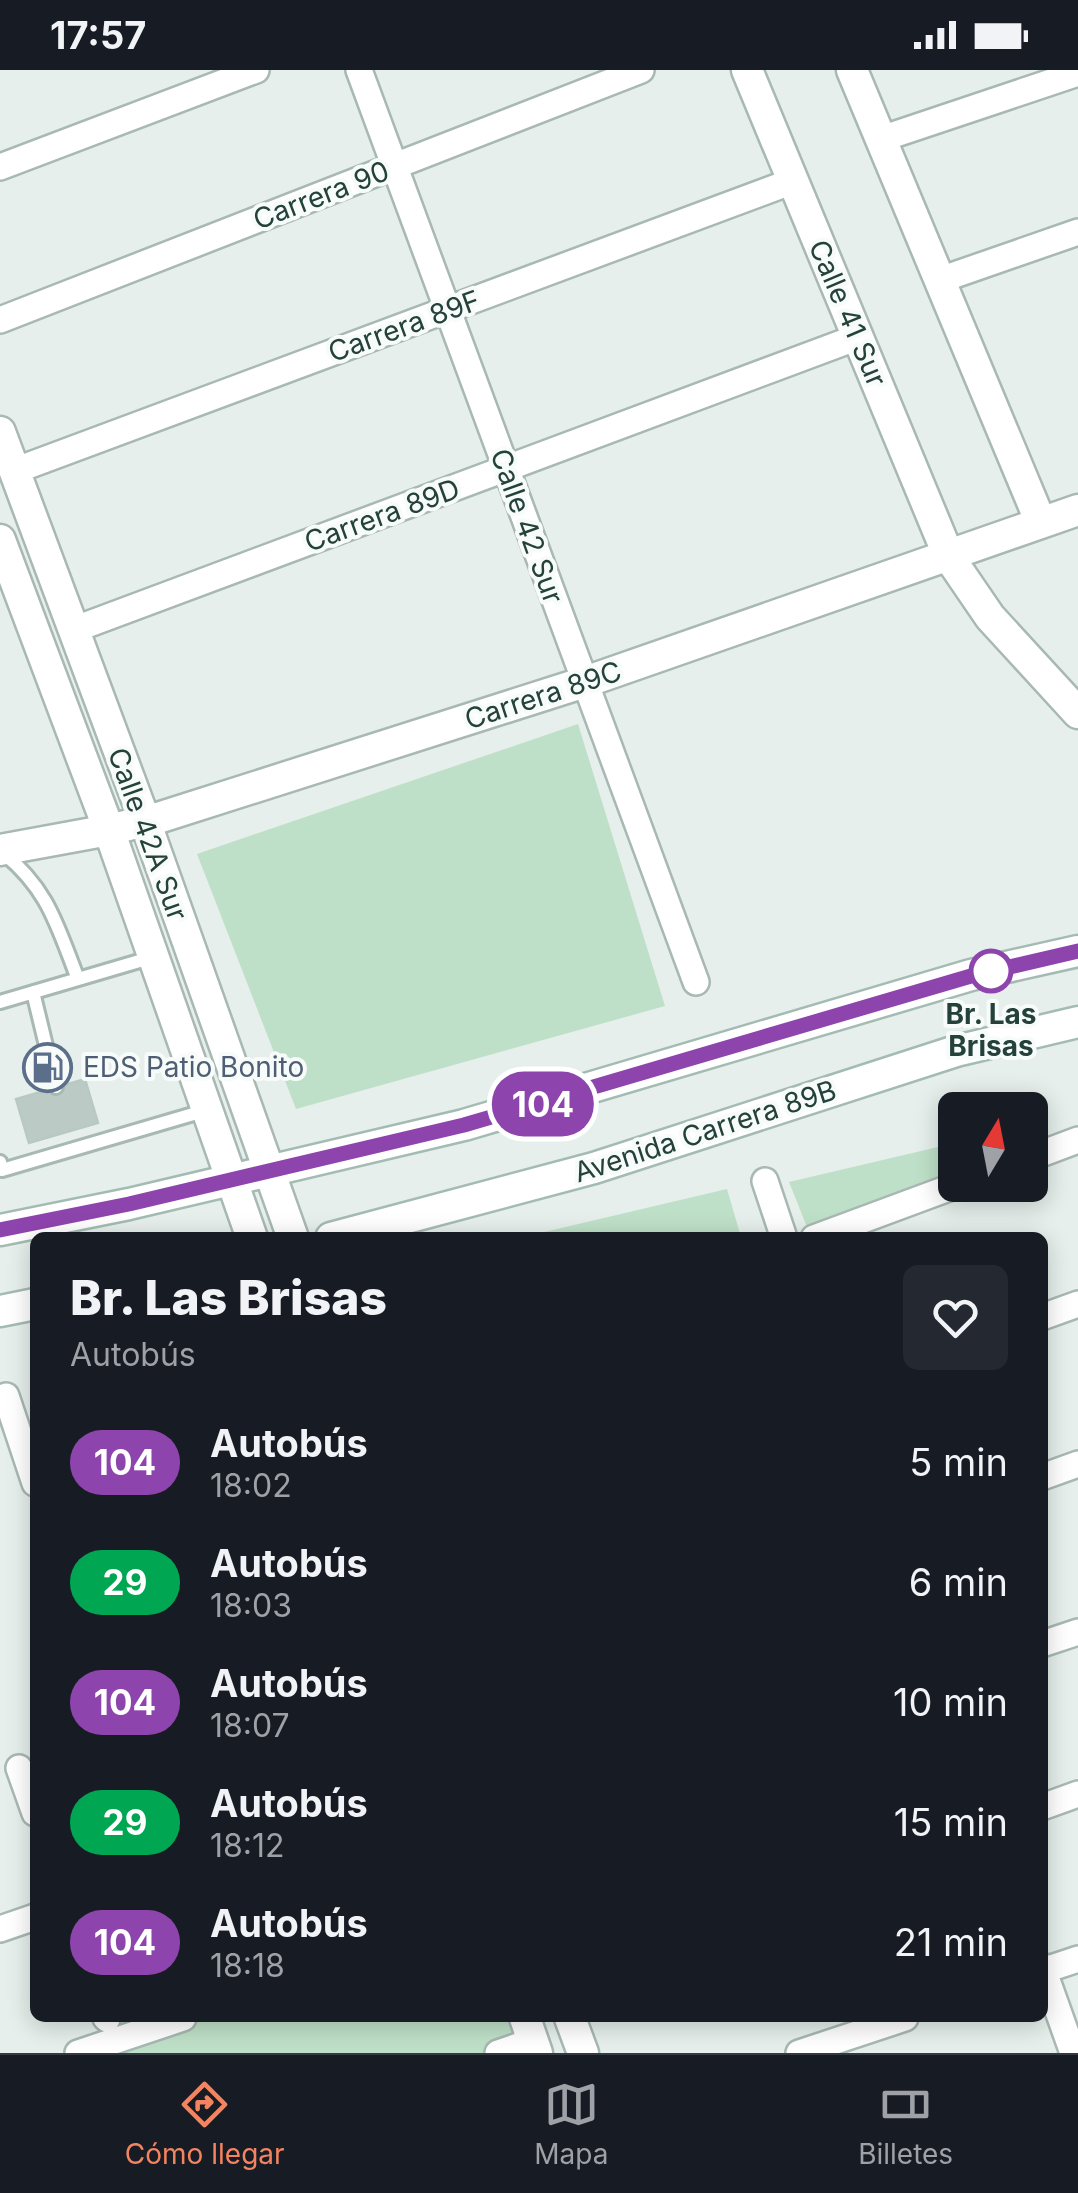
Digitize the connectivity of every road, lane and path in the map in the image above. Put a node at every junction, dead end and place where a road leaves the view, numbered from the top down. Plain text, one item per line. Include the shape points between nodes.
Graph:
1 (256, 70) edge
2 (359, 70) edge
3 (641, 70) edge
4 (747, 70) edge
5 (852, 70) edge
6 (1078, 73) edge
7 (881, 138) junction
8 (0, 166) edge
9 (395, 166) junction
10 (793, 181) junction
11 (1078, 232) edge
12 (940, 280) junction
13 (447, 310) junction
14 (0, 320) edge
15 (858, 337) junction
16 (0, 432) edge
17 (506, 469) junction
18 (14, 471) junction
19 (1078, 510) edge
20 (1041, 523) junction
21 (1078, 536) edge
22 (0, 540) edge
23 (949, 556) junction
24 (73, 630) junction
25 (585, 682) junction
26 (1078, 713) edge
27 (145, 821) junction
28 (109, 830) junction
29 (0, 850) edge
30 (1078, 951) edge
31 (153, 957) junction
32 (78, 979) junction
33 (696, 982) dead end
34 (32, 992) junction
35 (0, 1002) edge
36 (1078, 1022) edge
37 (56, 1087) dead end
38 (207, 1110) junction
39 (66, 1133) dead end
40 (1078, 1140) edge
41 (70, 1150) junction
42 (1048, 1151) edge
43 (0, 1162) edge
44 (269, 1172) junction
45 (232, 1180) junction
46 (765, 1181) dead end
47 (938, 1192) edge
48 (0, 1230) edge
49 (250, 1232) edge
50 (291, 1232) edge
51 (354, 1232) edge
52 (782, 1232) edge
53 (830, 1232) edge
54 (1078, 1304) edge
55 (30, 1305) edge
56 (0, 1311) edge
57 (1048, 1315) edge
58 (6, 1396) dead end
59 (1078, 1464) edge
60 (30, 1468) edge
61 (1048, 1475) edge
62 (1078, 1632) edge
63 (1048, 1642) edge
64 (18, 1769) edge
65 (1078, 1794) edge
66 (30, 1800) edge
67 (1048, 1805) edge
68 (30, 1919) edge
69 (0, 1929) edge
70 (1078, 1959) edge
71 (1048, 1968) edge
72 (1048, 1983) edge
73 (171, 2022) edge
74 (571, 2022) edge
75 (893, 2022) edge
76 (532, 2037) edge
77 (78, 2053) edge
78 (498, 2053) edge
79 (583, 2053) edge
80 (799, 2053) edge
81 (1074, 2053) edge

1 - 8 street
2 - 9 street, Calle 42 Sur
3 - 9 street, Carrera 90
4 - 10 street, Calle 41 Sur
5 - 7 street
6 - 7 street
7 - 12 street
9 - 13 street, Calle 42 Sur
9 - 14 street, Carrera 90
10 - 13 street, Carrera 89F
10 - 15 street, Calle 41 Sur
11 - 12 street
12 - 20 street
13 - 17 street, Calle 42 Sur
13 - 18 street, Carrera 89F
15 - 17 street, Carrera 89D
15 - 23 street, Calle 41 Sur
16 - 18 street, Calle 42A Sur
17 - 24 street, Carrera 89D
17 - 25 street, Calle 42 Sur
18 - 24 street, Calle 42A Sur
19 - 20 street, Carrera 89C
20 - 21 street
20 - 23 street, Carrera 89C
22 - 28 street, Calle 42A Sur
23 - 25 street, Carrera 89C
23 - 26 street, Calle 41 Sur via 1018,650
24 - 27 street, Calle 42A Sur
25 - 27 street, Carrera 89C
25 - 33 street, Calle 42 Sur
27 - 28 street, Carrera 89C
27 - 44 street, Calle 42A Sur
28 - 29 street, Carrera 89C
28 - 31 street, Calle 42A Sur
29 - 32 lane via 44,894
30 - 44 street via 881,1001 552,1101
31 - 32 lane
31 - 38 street, Calle 42A Sur
32 - 34 lane
34 - 35 lane
34 - 37 lane
36 - 51 street, Avenida Carrera 89B via 956,1051 594,1168
38 - 41 lane
38 - 45 street, Calle 42A Sur
39 - 41 lane
40 - 42 street
41 - 43 lane via 2,1170
44 - 45 street
44 - 50 street, Calle 42A Sur
45 - 48 street
45 - 49 street, Calle 42A Sur
46 - 52 street
47 - 53 street
54 - 57 street
55 - 56 street
58 - 60 street
59 - 61 street
62 - 63 street
64 - 66 street
65 - 67 street
68 - 69 street
70 - 71 street
72 - 81 street
73 - 77 street
74 - 79 street
75 - 80 street
76 - 78 street

